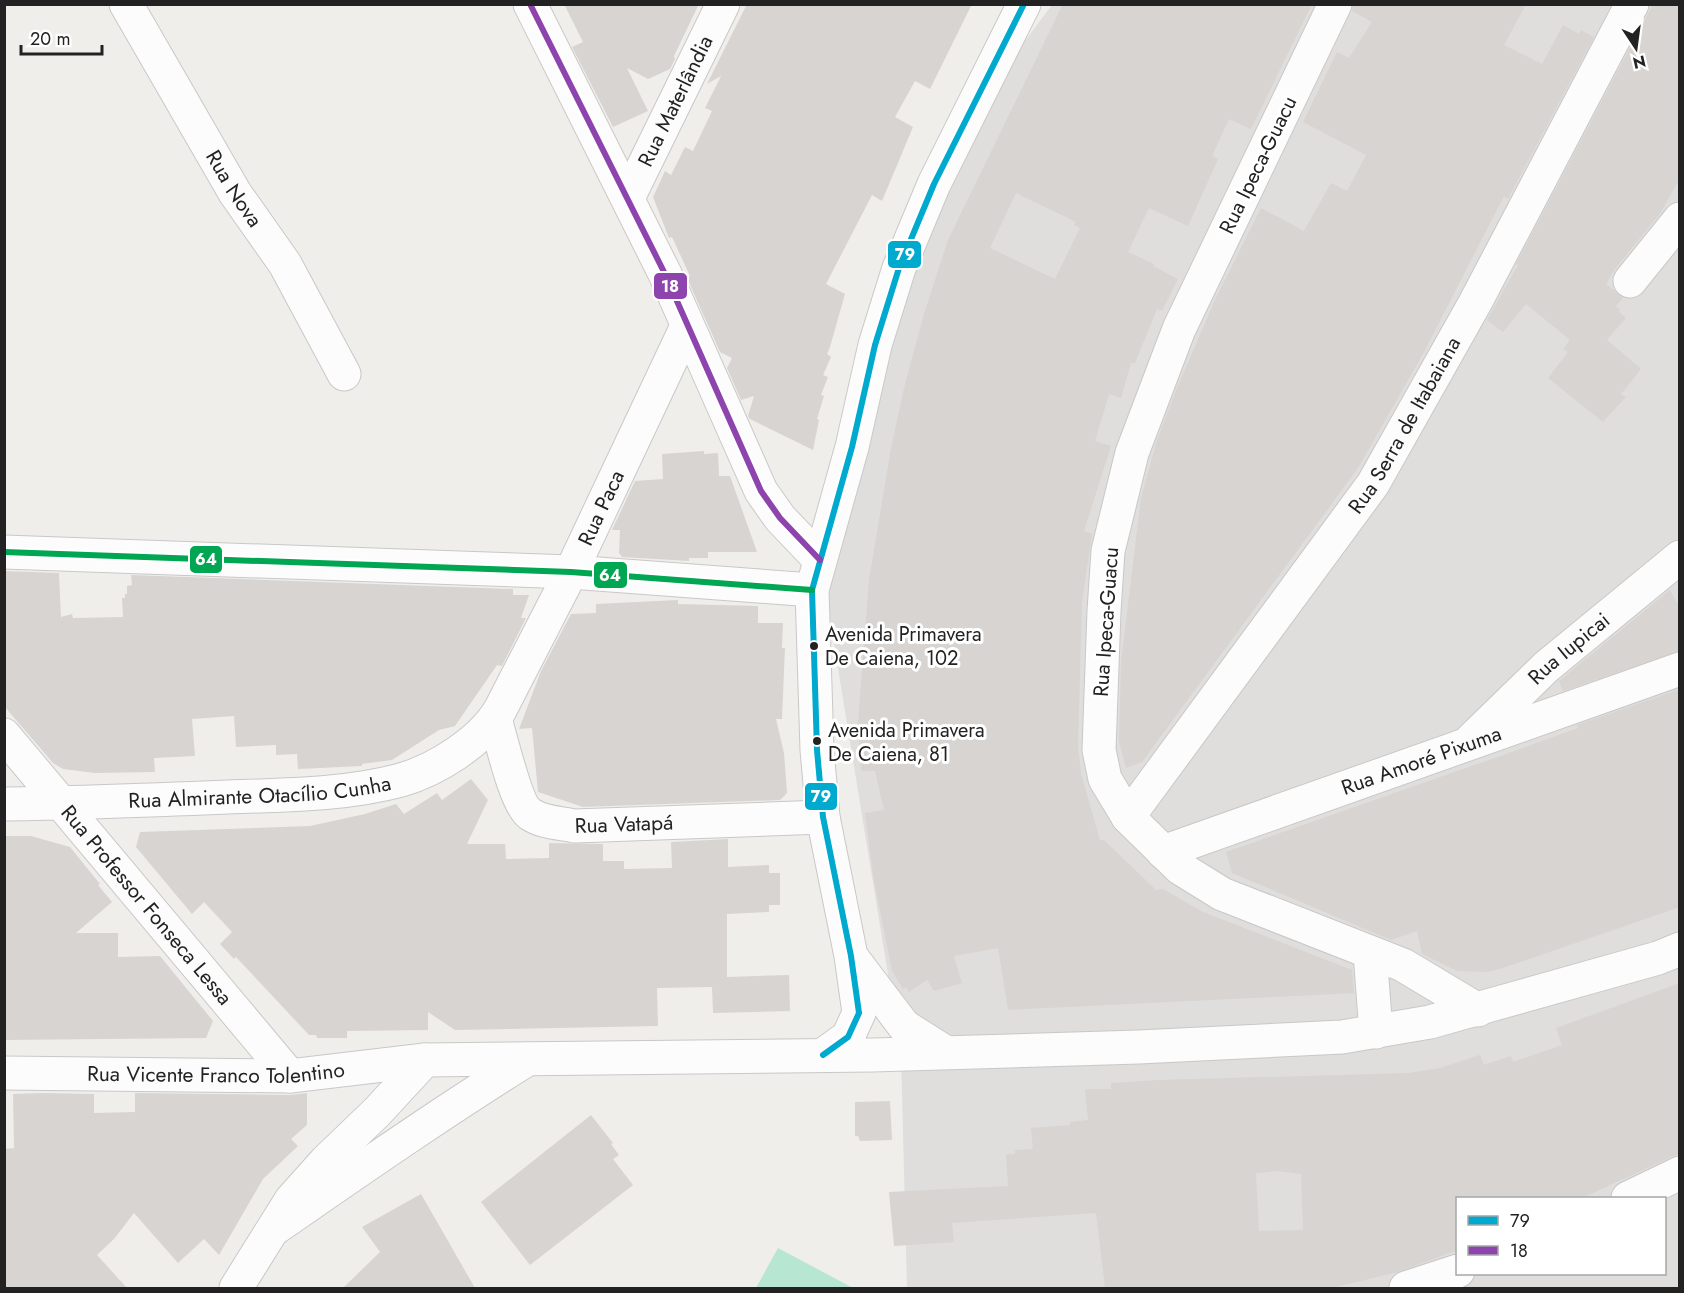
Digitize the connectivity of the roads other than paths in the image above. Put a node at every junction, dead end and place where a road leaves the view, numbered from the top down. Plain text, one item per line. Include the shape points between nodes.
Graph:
1 (126, 4) edge
2 (530, 4) edge
3 (723, 4) edge
4 (1024, 4) edge
5 (1335, 4) edge
6 (1632, 4) edge
7 (628, 198) junction
8 (1680, 219) edge
9 (1630, 281) dead end
10 (687, 326) junction
11 (344, 374) dead end
12 (4, 552) edge
13 (1680, 558) edge
14 (571, 572) junction
15 (816, 575) junction
16 (1680, 669) edge
17 (495, 719) junction
18 (4, 735) edge
19 (1464, 746) junction
20 (62, 803) junction
21 (4, 804) edge
22 (823, 817) junction
23 (1128, 817) junction
24 (1163, 852) junction
25 (1680, 949) edge
26 (1370, 953) junction
27 (851, 956) junction
28 (1478, 1010) junction
29 (1376, 1032) junction
30 (945, 1052) junction
31 (823, 1055) junction
32 (528, 1059) junction
33 (425, 1060) junction
34 (4, 1073) edge
35 (290, 1076) junction
36 (1672, 1181) edge
37 (1631, 1197) edge
38 (274, 1229) junction
39 (1456, 1272) edge
40 (236, 1288) edge
41 (1406, 1288) edge

1 - 11 street, Rua Nova via 235,193 285,264
2 - 7 street
3 - 7 street, Rua Materlândia
4 - 15 street via 934,184 899,268 875,345 852,447
5 - 23 street, Rua Ipeca-Guacu via 1179,329 1132,453 1108,551 1100,750 1105,779
6 - 23 street, Rua Serra de Itabaiana via 1476,303 1372,484
7 - 10 street
8 - 9 street
10 - 14 street, Rua Paca
10 - 15 street via 761,491
12 - 14 street
13 - 19 street, Rua Iupicai via 1546,667
14 - 15 street
14 - 17 street, Rua Paca
15 - 22 street via 817,750
16 - 19 street, Rua Amoré Pixuma
17 - 20 street, Rua Almirante Otacílio Cunha via 450,758 402,779 368,787 315,794
17 - 22 street, Rua Vatapá via 520,801 528,813 542,820 575,826
18 - 20 street, Rua Professor Fonseca Lessa
19 - 24 street, Rua Amoré Pixuma
20 - 21 street, Rua Almirante Otacílio Cunha
20 - 35 street, Rua Professor Fonseca Lessa
22 - 27 street
23 - 24 street, Rua Ipeca-Guacu
24 - 26 street, Rua Ipeca-Guacu via 1222,894
25 - 28 street, Rua Vicente Franco Tolentino
26 - 28 street, Rua Ipeca-Guacu via 1403,965
26 - 29 street
27 - 30 street via 904,1026
27 - 31 street via 859,1013 848,1038
28 - 29 street, Rua Vicente Franco Tolentino
29 - 30 street, Rua Vicente Franco Tolentino via 1331,1038
30 - 31 street, Rua Vicente Franco Tolentino
31 - 32 street, Rua Vicente Franco Tolentino
32 - 33 street, Rua Vicente Franco Tolentino
32 - 38 street
33 - 35 street, Rua Vicente Franco Tolentino
33 - 38 street via 291,1200
34 - 35 street, Rua Vicente Franco Tolentino
36 - 37 street
38 - 40 street
39 - 41 street

